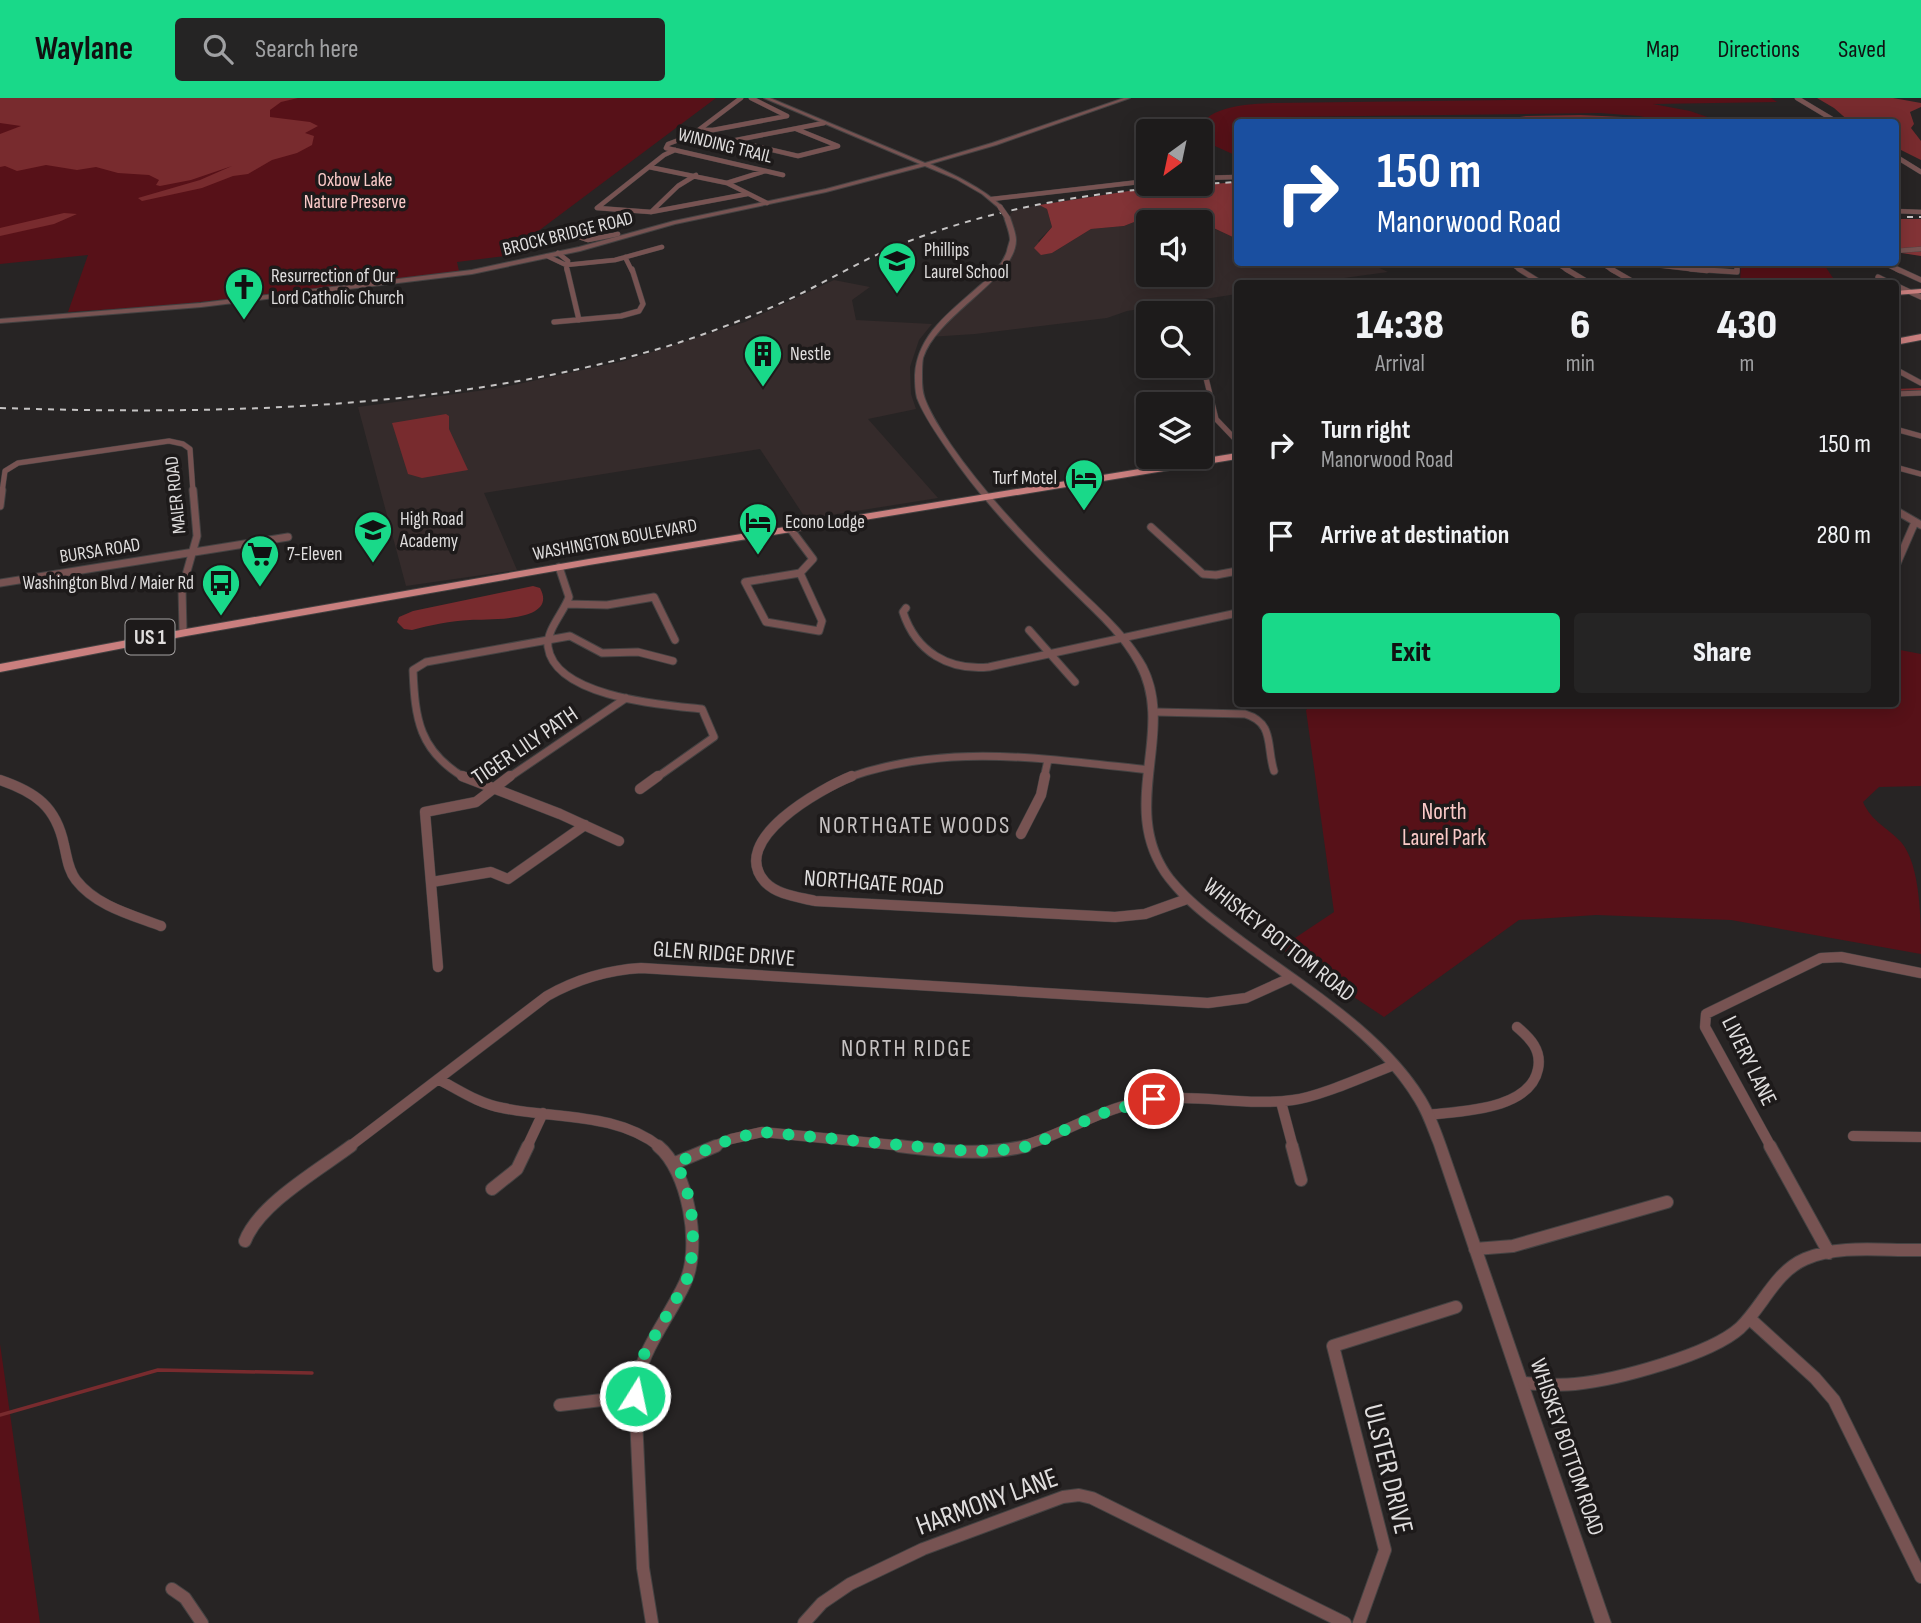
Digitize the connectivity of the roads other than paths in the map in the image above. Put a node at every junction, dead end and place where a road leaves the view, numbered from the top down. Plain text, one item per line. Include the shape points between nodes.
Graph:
1 (741, 98) edge
2 (751, 98) edge
3 (766, 98) edge
4 (1128, 98) edge
5 (1797, 98) edge
6 (1833, 119) edge
7 (824, 124) junction
8 (796, 129) junction
9 (699, 130) junction
10 (683, 139) junction
11 (734, 141) junction
12 (675, 150) junction
13 (1899, 158) edge
14 (926, 164) junction
15 (649, 167) junction
16 (765, 171) junction
17 (1921, 172) edge
18 (783, 175) dead end
19 (696, 176) junction
20 (1234, 177) edge
21 (1213, 178) edge
22 (1136, 182) edge
23 (727, 183) junction
24 (747, 194) junction
25 (992, 199) junction
26 (767, 203) junction
27 (1899, 211) edge
28 (651, 212) junction
29 (1921, 212) edge
30 (561, 231) dead end
31 (618, 234) dead end
32 (593, 240) junction
33 (601, 243) junction
34 (662, 247) dead end
35 (1921, 249) edge
36 (1899, 251) edge
37 (558, 253) junction
38 (547, 256) junction
39 (625, 257) junction
40 (566, 265) junction
41 (1515, 266) edge
42 (1562, 266) edge
43 (1607, 266) edge
44 (1666, 266) edge
45 (1737, 266) edge
46 (1889, 266) edge
47 (1878, 276) dead end
48 (1537, 280) edge
49 (1584, 280) edge
50 (1630, 280) edge
51 (1886, 280) edge
52 (1921, 281) edge
53 (1899, 286) edge
54 (1921, 290) edge
55 (1910, 292) junction
56 (1899, 293) edge
57 (1921, 297) edge
58 (579, 320) junction
59 (0, 321) edge
60 (554, 322) dead end
61 (1921, 337) edge
62 (1899, 341) edge
63 (1899, 371) edge
64 (1206, 378) edge
65 (1921, 383) edge
66 (1921, 393) edge
67 (1899, 394) edge
68 (1899, 430) edge
69 (1921, 436) edge
70 (1234, 438) edge
71 (1234, 456) edge
72 (1899, 468) edge
73 (1921, 474) edge
74 (985, 495) junction
75 (0, 506) edge
76 (1899, 512) edge
77 (1918, 524) edge
78 (789, 527) junction
79 (1151, 527) dead end
80 (288, 537) dead end
81 (193, 552) junction
82 (1899, 560) edge
83 (559, 567) junction
84 (1234, 572) edge
85 (800, 573) junction
86 (0, 583) edge
87 (567, 604) junction
88 (906, 608) dead end
89 (1234, 614) edge
90 (1029, 629) dead end
91 (183, 631) junction
92 (1123, 637) junction
93 (548, 639) junction
94 (675, 639) dead end
95 (1050, 653) junction
96 (673, 661) dead end
97 (0, 668) edge
98 (1075, 682) dead end
99 (626, 698) junction
100 (1155, 712) junction
101 (1048, 760) junction
102 (1149, 769) junction
103 (1274, 771) dead end
104 (0, 780) edge
105 (640, 789) dead end
106 (492, 791) junction
107 (585, 825) junction
108 (1021, 834) dead end
109 (619, 841) dead end
110 (432, 882) junction
111 (1187, 899) junction
112 (161, 926) dead end
113 (438, 967) dead end
114 (1921, 972) edge
115 (1290, 978) junction
116 (1517, 1027) dead end
117 (1394, 1065) junction
118 (438, 1079) junction
119 (1280, 1102) junction
120 (543, 1113) junction
121 (1429, 1115) junction
122 (1853, 1136) dead end
123 (1921, 1137) edge
124 (676, 1163) junction
125 (1301, 1180) dead end
126 (492, 1189) dead end
127 (1667, 1202) dead end
128 (245, 1241) dead end
129 (1475, 1249) junction
130 (1921, 1250) edge
131 (1829, 1253) junction
132 (1456, 1307) dead end
133 (1749, 1318) junction
134 (1522, 1383) junction
135 (635, 1396) junction
136 (560, 1405) dead end
137 (1921, 1577) edge
138 (172, 1589) dead end
139 (202, 1623) edge
140 (652, 1623) edge
141 (804, 1623) edge
142 (1345, 1623) edge
143 (1359, 1623) edge
144 (1603, 1623) edge

1 - 9 street, WINDING TRAIL
2 - 9 street via 787,116
3 - 7 street, WHISKEY BOTTOM ROAD
4 - 14 street, BROCK BRIDGE ROAD
5 - 6 street
7 - 8 street
7 - 14 street, WHISKEY BOTTOM ROAD
8 - 11 street
8 - 11 street via 838,146 798,156
9 - 10 street, WINDING TRAIL
10 - 11 street via 710,144
10 - 12 street, WINDING TRAIL via 665,146
12 - 15 street
12 - 16 street, WINDING TRAIL
13 - 17 street
14 - 25 street, WHISKEY BOTTOM ROAD
14 - 26 street, BROCK BRIDGE ROAD
15 - 19 street
15 - 28 street via 597,208
16 - 18 street, WINDING TRAIL
16 - 23 street
19 - 23 street
19 - 28 street
20 - 21 street
22 - 25 street
23 - 24 street
24 - 26 street
24 - 28 street
25 - 74 street, WHISKEY BOTTOM ROAD, bridge via 1007,217 1013,234 1007,261 936,327 920,354 916,374 925,409
26 - 33 street, BROCK BRIDGE ROAD
27 - 29 street
30 - 32 street
31 - 32 street
32 - 33 street
33 - 37 street, BROCK BRIDGE ROAD
34 - 39 street
35 - 36 street
37 - 38 street, BROCK BRIDGE ROAD
37 - 40 street via 568,261
38 - 40 street
38 - 59 street, BROCK BRIDGE ROAD via 472,272 305,294
39 - 40 street
39 - 58 street via 642,307 628,315
40 - 58 street
41 - 48 street
42 - 49 street
43 - 50 street
44 - 45 street via 1730,273 1737,272
46 - 52 street
47 - 51 street
53 - 55 street
54 - 55 main road
55 - 56 main road
55 - 57 street
58 - 60 street
61 - 62 main road
63 - 65 street
64 - 70 street via 1216,419
66 - 67 street
68 - 69 street
71 - 74 main road, WASHINGTON BOULEVARD / US 1
72 - 73 street
74 - 78 main road, WASHINGTON BOULEVARD / US 1
74 - 92 street, WHISKEY BOTTOM ROAD
75 - 81 street, MAIER ROAD via 4,474 13,465 174,441 190,449 197,536
76 - 77 street
77 - 82 street
78 - 83 main road, WASHINGTON BOULEVARD / US 1
78 - 85 street via 813,559
79 - 84 street via 1203,574
80 - 81 street, BURSA ROAD
81 - 86 street, BURSA ROAD
81 - 91 street, MAIER ROAD via 181,589
83 - 87 street via 569,591
83 - 91 main road, WASHINGTON BOULEVARD / US 1
85 - 85 street via 745,582 766,622 819,631 822,621
87 - 93 street
87 - 94 street via 607,605 654,597
88 - 95 street via 906,621 930,654 944,664 978,669
89 - 92 street
90 - 95 street
91 - 97 main road, WASHINGTON BOULEVARD / US 1
92 - 95 street
92 - 100 street, WHISKEY BOTTOM ROAD via 1148,677
93 - 96 street via 574,637 602,653 638,652
93 - 99 street via 551,659 565,674
93 - 106 street via 426,662 413,670 418,724 427,747 452,771
95 - 98 street
99 - 105 street via 702,709 714,737
99 - 106 street, TIGER LILY PATH
100 - 102 street, WHISKEY BOTTOM ROAD
100 - 103 street via 1259,718 1266,725 1268,757
101 - 102 street, NORTHGATE ROAD
101 - 108 street via 1041,795
101 - 111 street, NORTHGATE ROAD via 954,756 906,761 857,775 813,795 788,814 764,839 754,865 774,889 815,901 1115,917 1144,914
102 - 111 street, WHISKEY BOTTOM ROAD via 1146,827 1160,865
104 - 112 street via 39,797 55,813 68,864 85,890
106 - 107 street
106 - 110 street, TIGER LILY PATH via 468,806 425,812
107 - 109 street
107 - 110 street via 508,879 491,872
110 - 113 street, TIGER LILY PATH
111 - 115 street, WHISKEY BOTTOM ROAD
114 - 131 street, LIVERY LANE via 1841,957 1821,958 1706,1014 1705,1027
115 - 117 street, WHISKEY BOTTOM ROAD
115 - 118 street, GLEN RIDGE DRIVE via 1246,998 1208,1003 620,969 580,978 556,990
116 - 121 street via 1540,1055 1537,1078 1530,1089 1501,1103
117 - 119 street via 1311,1096
117 - 121 street, WHISKEY BOTTOM ROAD
118 - 120 street via 497,1107
118 - 128 street, GLEN RIDGE DRIVE via 269,1208 250,1228
119 - 124 street via 1154,1099 1100,1114 1030,1146 996,1151 761,1132 731,1139
119 - 125 street
120 - 124 street via 634,1129
120 - 126 street via 517,1169
121 - 129 street, WHISKEY BOTTOM ROAD
122 - 123 street
124 - 135 street via 688,1194 691,1269 642,1358
127 - 129 street via 1513,1246
129 - 134 street, WHISKEY BOTTOM ROAD
130 - 131 street
131 - 133 street via 1791,1267
132 - 143 street, ULSTER DRIVE via 1333,1346 1385,1550
133 - 134 street via 1715,1343 1601,1381
133 - 137 street via 1834,1401
134 - 144 street, WHISKEY BOTTOM ROAD
135 - 136 street
135 - 140 street via 643,1568
138 - 139 street via 185,1598
141 - 142 street, HARMONY LANE via 827,1599 876,1571 1063,1497 1079,1495

